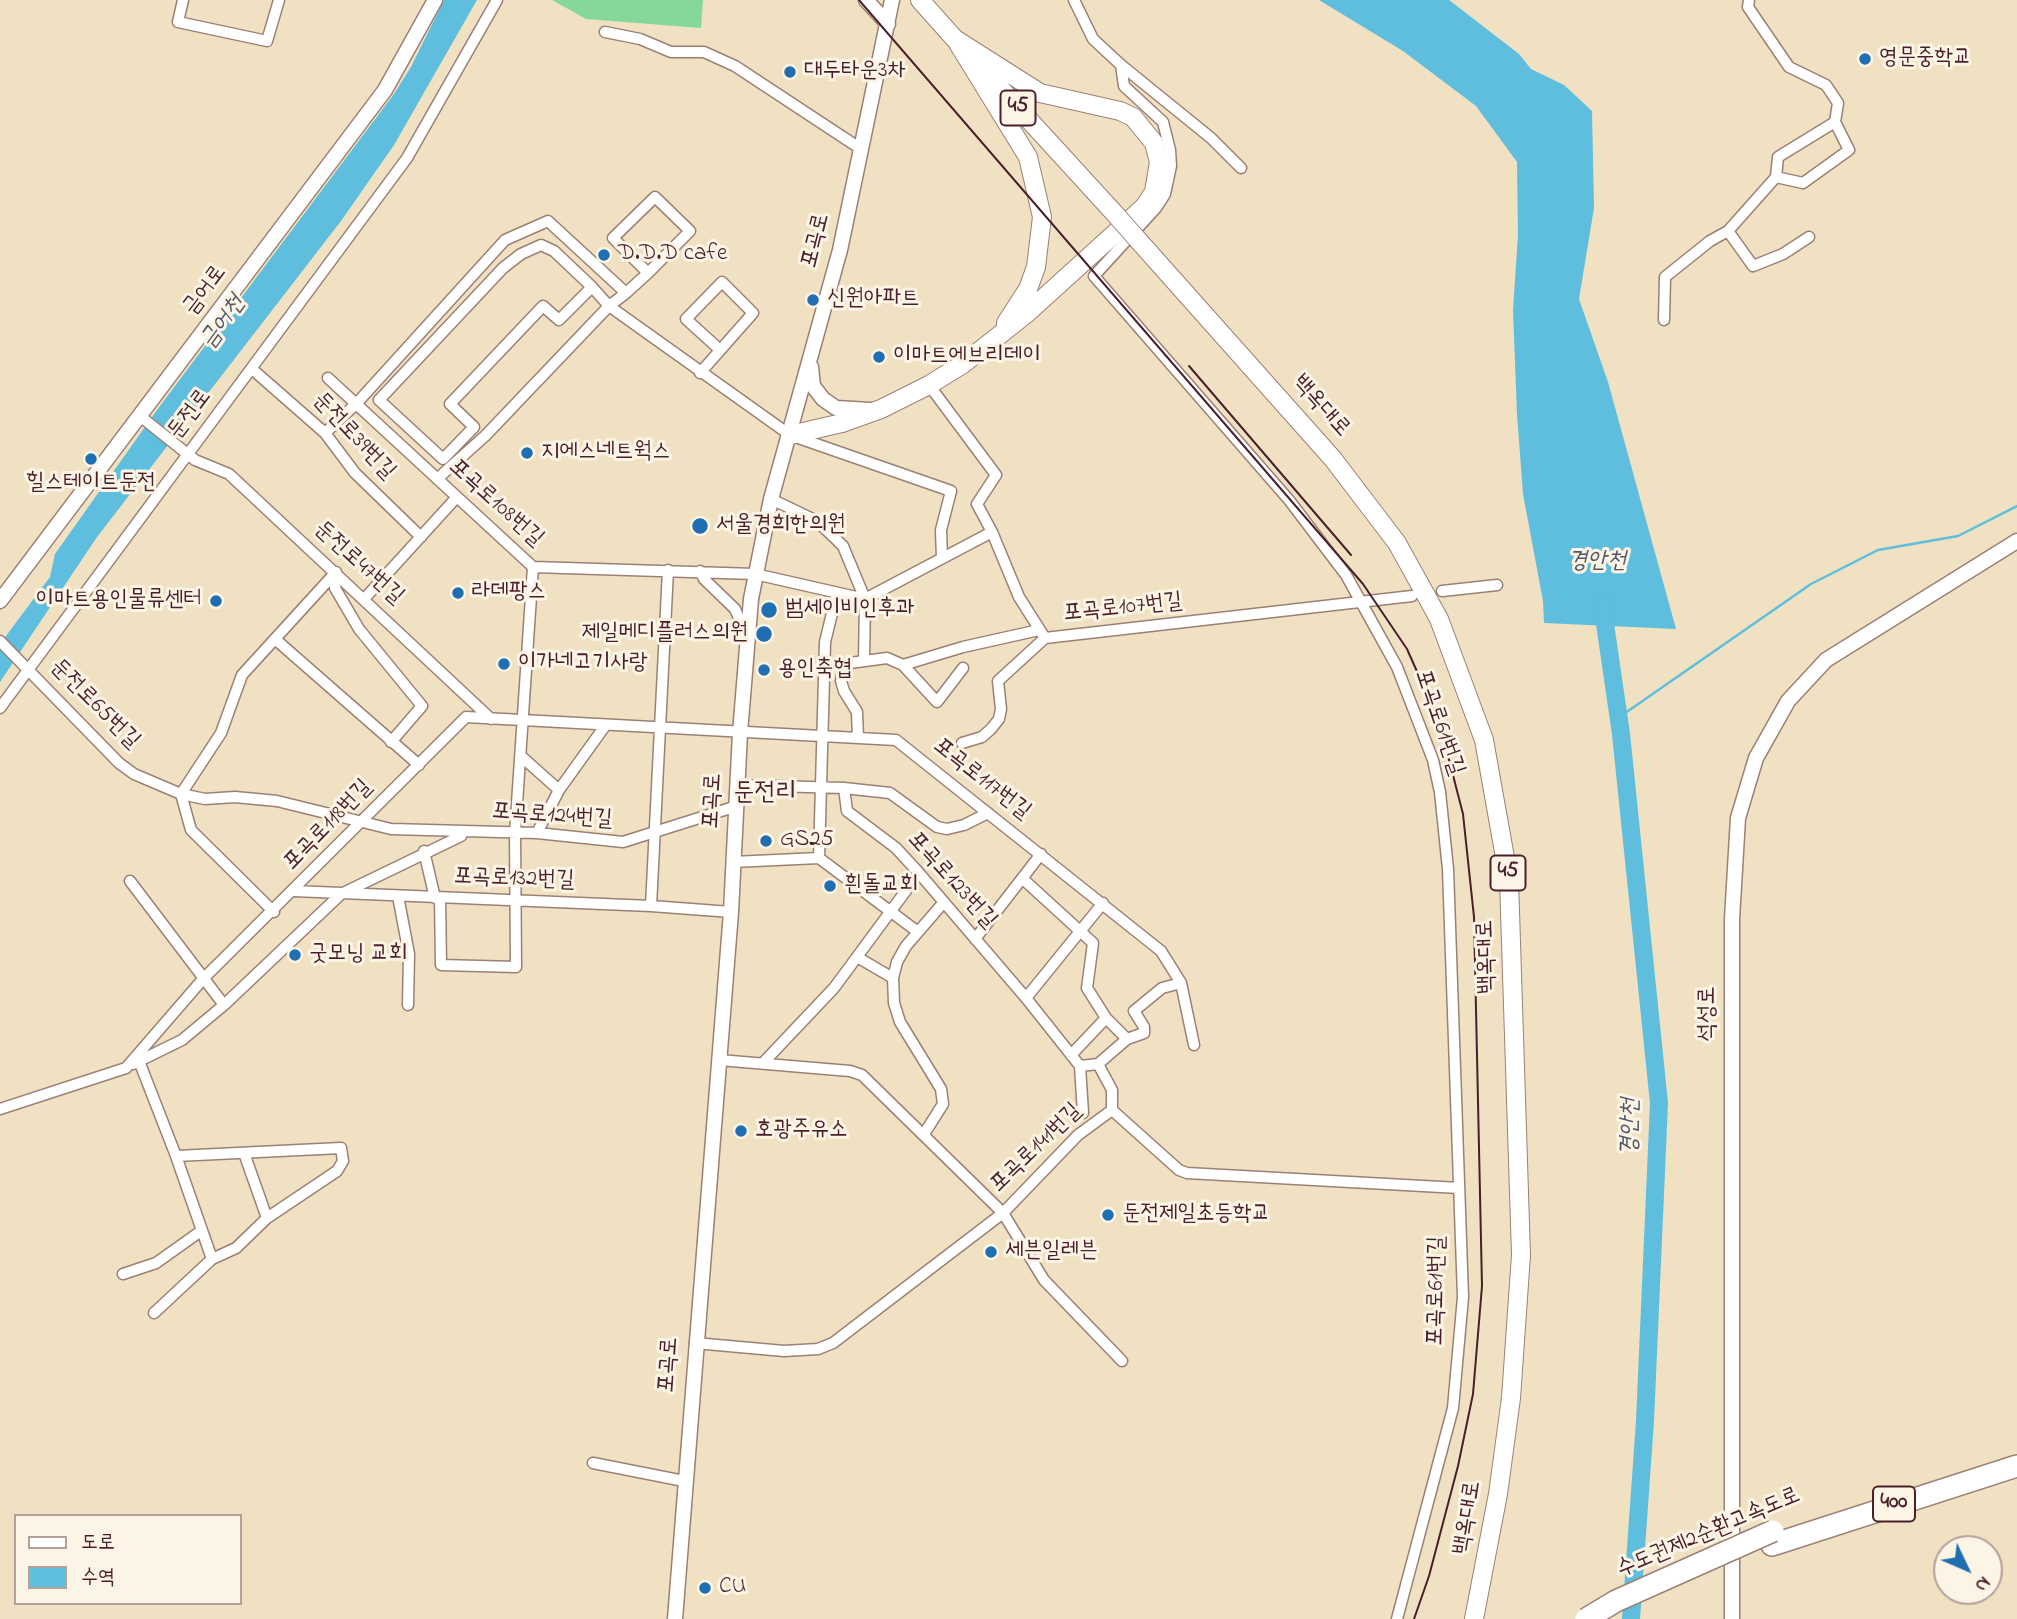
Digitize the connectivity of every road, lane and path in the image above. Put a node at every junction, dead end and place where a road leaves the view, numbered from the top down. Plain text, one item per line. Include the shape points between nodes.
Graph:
1 (183, 0) edge
2 (279, 0) edge
3 (435, 0) edge
4 (497, 0) edge
5 (866, 0) edge
6 (892, 0) edge
7 (921, 0) edge
8 (1074, 0) edge
9 (1749, 0) edge
10 (888, 24) junction
11 (606, 32) dead end
12 (955, 39) junction
13 (1121, 65) junction
14 (1835, 122) junction
15 (861, 149) junction
16 (1241, 168) dead end
17 (1776, 177) junction
18 (1728, 231) junction
19 (1809, 237) dead end
20 (648, 273) junction
21 (592, 287) junction
22 (626, 293) junction
23 (609, 306) junction
24 (1664, 320) dead end
25 (988, 347) junction
26 (719, 349) junction
27 (809, 358) junction
28 (252, 369) junction
29 (700, 373) junction
30 (328, 378) dead end
31 (929, 385) junction
32 (356, 404) junction
33 (881, 409) junction
34 (141, 416) junction
35 (325, 433) junction
36 (790, 435) junction
37 (188, 454) junction
38 (437, 480) junction
39 (456, 498) junction
40 (771, 499) junction
41 (992, 532) junction
42 (421, 537) junction
43 (2017, 541) edge
44 (942, 558) junction
45 (533, 567) junction
46 (668, 570) junction
47 (700, 571) junction
48 (336, 572) junction
49 (755, 574) junction
50 (1497, 585) dead end
51 (1442, 591) dead end
52 (837, 593) junction
53 (1412, 596) dead end
54 (365, 598) junction
55 (865, 599) junction
56 (0, 601) edge
57 (1364, 603) junction
58 (746, 634) junction
59 (1042, 634) junction
60 (275, 639) junction
61 (0, 641) edge
62 (864, 661) junction
63 (903, 665) junction
64 (26, 666) junction
65 (964, 668) dead end
66 (0, 708) edge
67 (491, 719) junction
68 (525, 721) junction
69 (605, 726) junction
70 (658, 729) junction
71 (740, 733) junction
72 (824, 735) junction
73 (858, 737) junction
74 (391, 742) junction
75 (962, 743) dead end
76 (522, 757) junction
77 (419, 765) junction
78 (738, 785) junction
79 (821, 787) junction
80 (844, 788) junction
81 (559, 790) junction
82 (181, 794) junction
83 (737, 806) junction
84 (988, 813) junction
85 (360, 822) junction
86 (656, 831) junction
87 (470, 833) junction
88 (515, 833) junction
89 (537, 833) junction
90 (424, 851) junction
91 (1041, 854) junction
92 (819, 858) junction
93 (733, 862) junction
94 (919, 873) junction
95 (1023, 879) junction
96 (130, 881) dead end
97 (294, 891) junction
98 (341, 894) junction
99 (398, 896) junction
100 (437, 898) junction
101 (517, 900) junction
102 (944, 902) junction
103 (1103, 903) junction
104 (651, 906) junction
105 (889, 910) junction
106 (274, 912) junction
107 (731, 912) junction
108 (1082, 930) junction
109 (918, 932) junction
110 (975, 939) junction
111 (857, 957) junction
112 (893, 978) junction
113 (204, 979) junction
114 (1181, 983) junction
115 (1026, 998) junction
116 (224, 1005) junction
117 (408, 1005) dead end
118 (1106, 1018) junction
119 (1127, 1039) junction
120 (1194, 1045) dead end
121 (1071, 1055) junction
122 (719, 1060) junction
123 (139, 1061) junction
124 (763, 1063) junction
125 (1098, 1064) junction
126 (1080, 1066) junction
127 (126, 1068) junction
128 (0, 1109) edge
129 (1112, 1110) junction
130 (1083, 1113) dead end
131 (924, 1134) junction
132 (244, 1153) junction
133 (176, 1156) junction
134 (1459, 1188) junction
135 (1003, 1213) junction
136 (267, 1218) junction
137 (201, 1231) junction
138 (212, 1259) junction
139 (122, 1274) dead end
140 (154, 1313) dead end
141 (695, 1343) junction
142 (1122, 1361) dead end
143 (2017, 1453) edge
144 (593, 1463) dead end
145 (2017, 1466) edge
146 (2017, 1475) edge
147 (684, 1481) junction
148 (1932, 1492) junction
149 (1772, 1538) junction
150 (675, 1619) edge
151 (1397, 1619) edge
152 (1474, 1619) edge
153 (1586, 1619) edge
154 (1613, 1619) edge
155 (1732, 1619) edge

1 - 2 street via 178,22 267,41
3 - 34 street, 금어로 via 385,90
4 - 28 street, 둔전로 via 407,158
5 - 10 street
6 - 10 street, 포곡로
7 - 12 main road, 45
8 - 13 street, 포곡로61번길 via 1094,38
9 - 14 street via 1748,7 1789,68 1826,85 1838,103
10 - 15 street, 포곡로
11 - 15 street via 671,52 704,52 735,66
12 - 25 main road via 1028,157 1042,217 1036,267 1028,289
12 - 25 main road via 1040,93 1133,117 1154,143 1159,162 1154,192 1144,207
12 - 152 main road, 백옥대로 / 45, bridge via 1334,459 1397,543 1439,619 1484,740 1509,880 1521,1255 1509,1412
13 - 16 street
13 - 57 street, 포곡로61번길 via 1124,86 1163,122 1171,166 1165,194 1156,208 1094,276 1289,500
14 - 17 street via 1778,157
14 - 17 street via 1849,150 1803,183
15 - 27 street, 포곡로 via 840,250
17 - 18 street
18 - 19 street via 1753,266
18 - 24 street via 1665,277
20 - 20 street via 690,231 655,197 613,238
20 - 22 street
21 - 21 street via 554,251 541,245 522,254 503,268 379,400 443,459 474,427 450,404 543,306 559,320
21 - 23 street
22 - 23 street
22 - 32 street via 548,221 505,240
23 - 29 street
23 - 38 street
25 - 31 main road
26 - 26 street via 753,313 722,282 686,319
26 - 29 street
27 - 33 street via 813,386 830,403 852,411
27 - 36 street, 포곡로
28 - 35 street, 둔전로39번길
28 - 37 street, 둔전로
29 - 36 street
30 - 32 street, 포곡로108번길
31 - 33 main road
31 - 41 street, 포곡로107번길 via 996,475 978,504
32 - 35 street
32 - 38 street, 포곡로108번길
33 - 36 main road
34 - 37 street, 둔전로47번길
34 - 56 street, 금어로
35 - 42 street, 둔전로39번길 via 355,473
36 - 40 street, 포곡로
36 - 44 street via 951,491 941,530
37 - 48 street, 둔전로47번길 via 229,474
37 - 64 street, 둔전로
38 - 39 street, 포곡로108번길
39 - 42 street
39 - 45 street, 포곡로108번길
40 - 49 street, 포곡로
40 - 55 street via 817,521 844,546
41 - 44 street
41 - 59 street, 포곡로107번길 via 1011,581
42 - 54 street
43 - 155 street, 석성로 via 1826,660 1787,701 1762,747 1738,818 1732,919
44 - 55 street
45 - 46 street, 포곡로108번길
45 - 68 street
46 - 47 street, 포곡로108번길
46 - 70 street
47 - 49 street, 포곡로108번길
47 - 58 street via 735,609
48 - 54 street, 둔전로47번길
48 - 60 street
48 - 74 street via 335,588 359,629 422,706
49 - 52 street
49 - 58 street, 포곡로
50 - 51 street
52 - 55 street
52 - 72 street via 825,642
53 - 57 street, 포곡로107번길
54 - 67 street, 둔전로47번길
55 - 62 street
57 - 59 street, 포곡로107번길
57 - 134 street, 포곡로61번길 via 1415,711 1433,760 1446,824
58 - 71 street, 포곡로
59 - 63 street via 963,647
59 - 75 street via 998,681 1001,709 991,729
60 - 74 street
60 - 82 street via 242,675 221,733
61 - 64 street, 둔전로65번길
62 - 63 street via 887,657
62 - 73 street via 850,663 841,681 857,712
63 - 65 street via 937,702
64 - 66 street, 둔전로
64 - 82 street, 둔전로65번길 via 119,763
67 - 68 street, 포곡로118번길
67 - 77 street, 포곡로118번길 via 466,717
68 - 69 street, 포곡로118번길
68 - 76 street
69 - 70 street, 포곡로118번길
69 - 81 street
70 - 71 street, 포곡로118번길
70 - 86 street
71 - 72 street, 포곡로117번길
71 - 78 street, 포곡로
72 - 73 street, 포곡로117번길
72 - 79 street
73 - 84 street, 포곡로117번길 via 896,740
74 - 77 street
76 - 81 street
76 - 88 street
77 - 85 street, 포곡로118번길
78 - 79 street
78 - 83 street, 포곡로
79 - 80 street
79 - 92 street
80 - 84 street via 890,793 937,827 947,829
80 - 94 street, 포곡로123번길 via 847,811 896,848
81 - 89 street
82 - 85 street, 둔전로65번길 via 277,802
82 - 106 street via 191,830
83 - 86 street, 포곡로124번길
83 - 93 street, 포곡로
84 - 91 street, 포곡로117번길
85 - 87 street, 포곡로124번길 via 391,829
85 - 97 street, 포곡로118번길
86 - 89 street, 포곡로124번길 via 623,842
86 - 104 street
87 - 88 street, 포곡로124번길
87 - 90 street
88 - 89 street, 포곡로124번길
88 - 101 street
90 - 98 street
90 - 100 street
91 - 95 street
91 - 103 street, 포곡로117번길
92 - 93 street
92 - 105 street
93 - 107 street, 포곡로
94 - 102 street, 포곡로123번길
94 - 105 street
95 - 108 street
95 - 110 street
96 - 113 street
97 - 98 street, 포곡로132번길
97 - 106 street, 포곡로118번길
98 - 99 street, 포곡로132번길
98 - 116 street
99 - 100 street, 포곡로132번길
99 - 117 street via 409,954
100 - 101 street, 포곡로132번길
100 - 101 street via 441,965 516,967
101 - 104 street, 포곡로132번길
102 - 109 street
102 - 110 street, 포곡로123번길
103 - 108 street
103 - 114 street, 포곡로117번길 via 1161,951
104 - 107 street, 포곡로132번길
105 - 109 street
105 - 111 street
106 - 113 street, 포곡로118번길
107 - 122 street, 포곡로
108 - 115 street
108 - 118 street via 1093,943 1087,988
109 - 112 street via 897,962
110 - 115 street, 포곡로123번길
111 - 112 street
111 - 124 street
112 - 131 street via 900,1022 941,1089 943,1104
113 - 116 street
113 - 127 street, 포곡로118번길
114 - 119 street via 1162,988 1139,1005 1134,1011 1144,1033
114 - 120 street
115 - 121 street, 포곡로123번길
116 - 123 street via 182,1040
118 - 119 street
118 - 121 street
119 - 125 street
121 - 126 street, 포곡로123번길
122 - 124 street, 포곡로141번길
122 - 141 street, 포곡로
123 - 127 street
123 - 133 street
124 - 131 street, 포곡로141번길 via 862,1075
125 - 126 street
125 - 129 street via 1112,1090
126 - 130 street
127 - 128 street
129 - 134 street, 포곡로141번길 via 1187,1173
129 - 135 street, 포곡로141번길 via 1078,1135
131 - 135 street, 포곡로141번길
132 - 133 street
132 - 136 street
132 - 136 street via 341,1148 337,1171
133 - 137 street
134 - 151 street, 포곡로61번길 via 1463,1297 1453,1408
135 - 141 street via 834,1343 784,1352
135 - 142 street via 1044,1280
136 - 138 street via 236,1248
137 - 138 street
137 - 139 street via 156,1263
138 - 140 street
141 - 147 street, 포곡로
143 - 149 highway, 수도권제2순환고속도로 / 400
144 - 147 street
145 - 148 highway, 수도권제2순환고속도로 / 400
146 - 148 highway
147 - 150 street, 포곡로
148 - 149 highway, 수도권제2순환고속도로 / 400
149 - 153 highway, 수도권제2순환고속도로 / 400, bridge via 1628,1596
149 - 154 highway, 수도권제2순환고속도로 / 400

